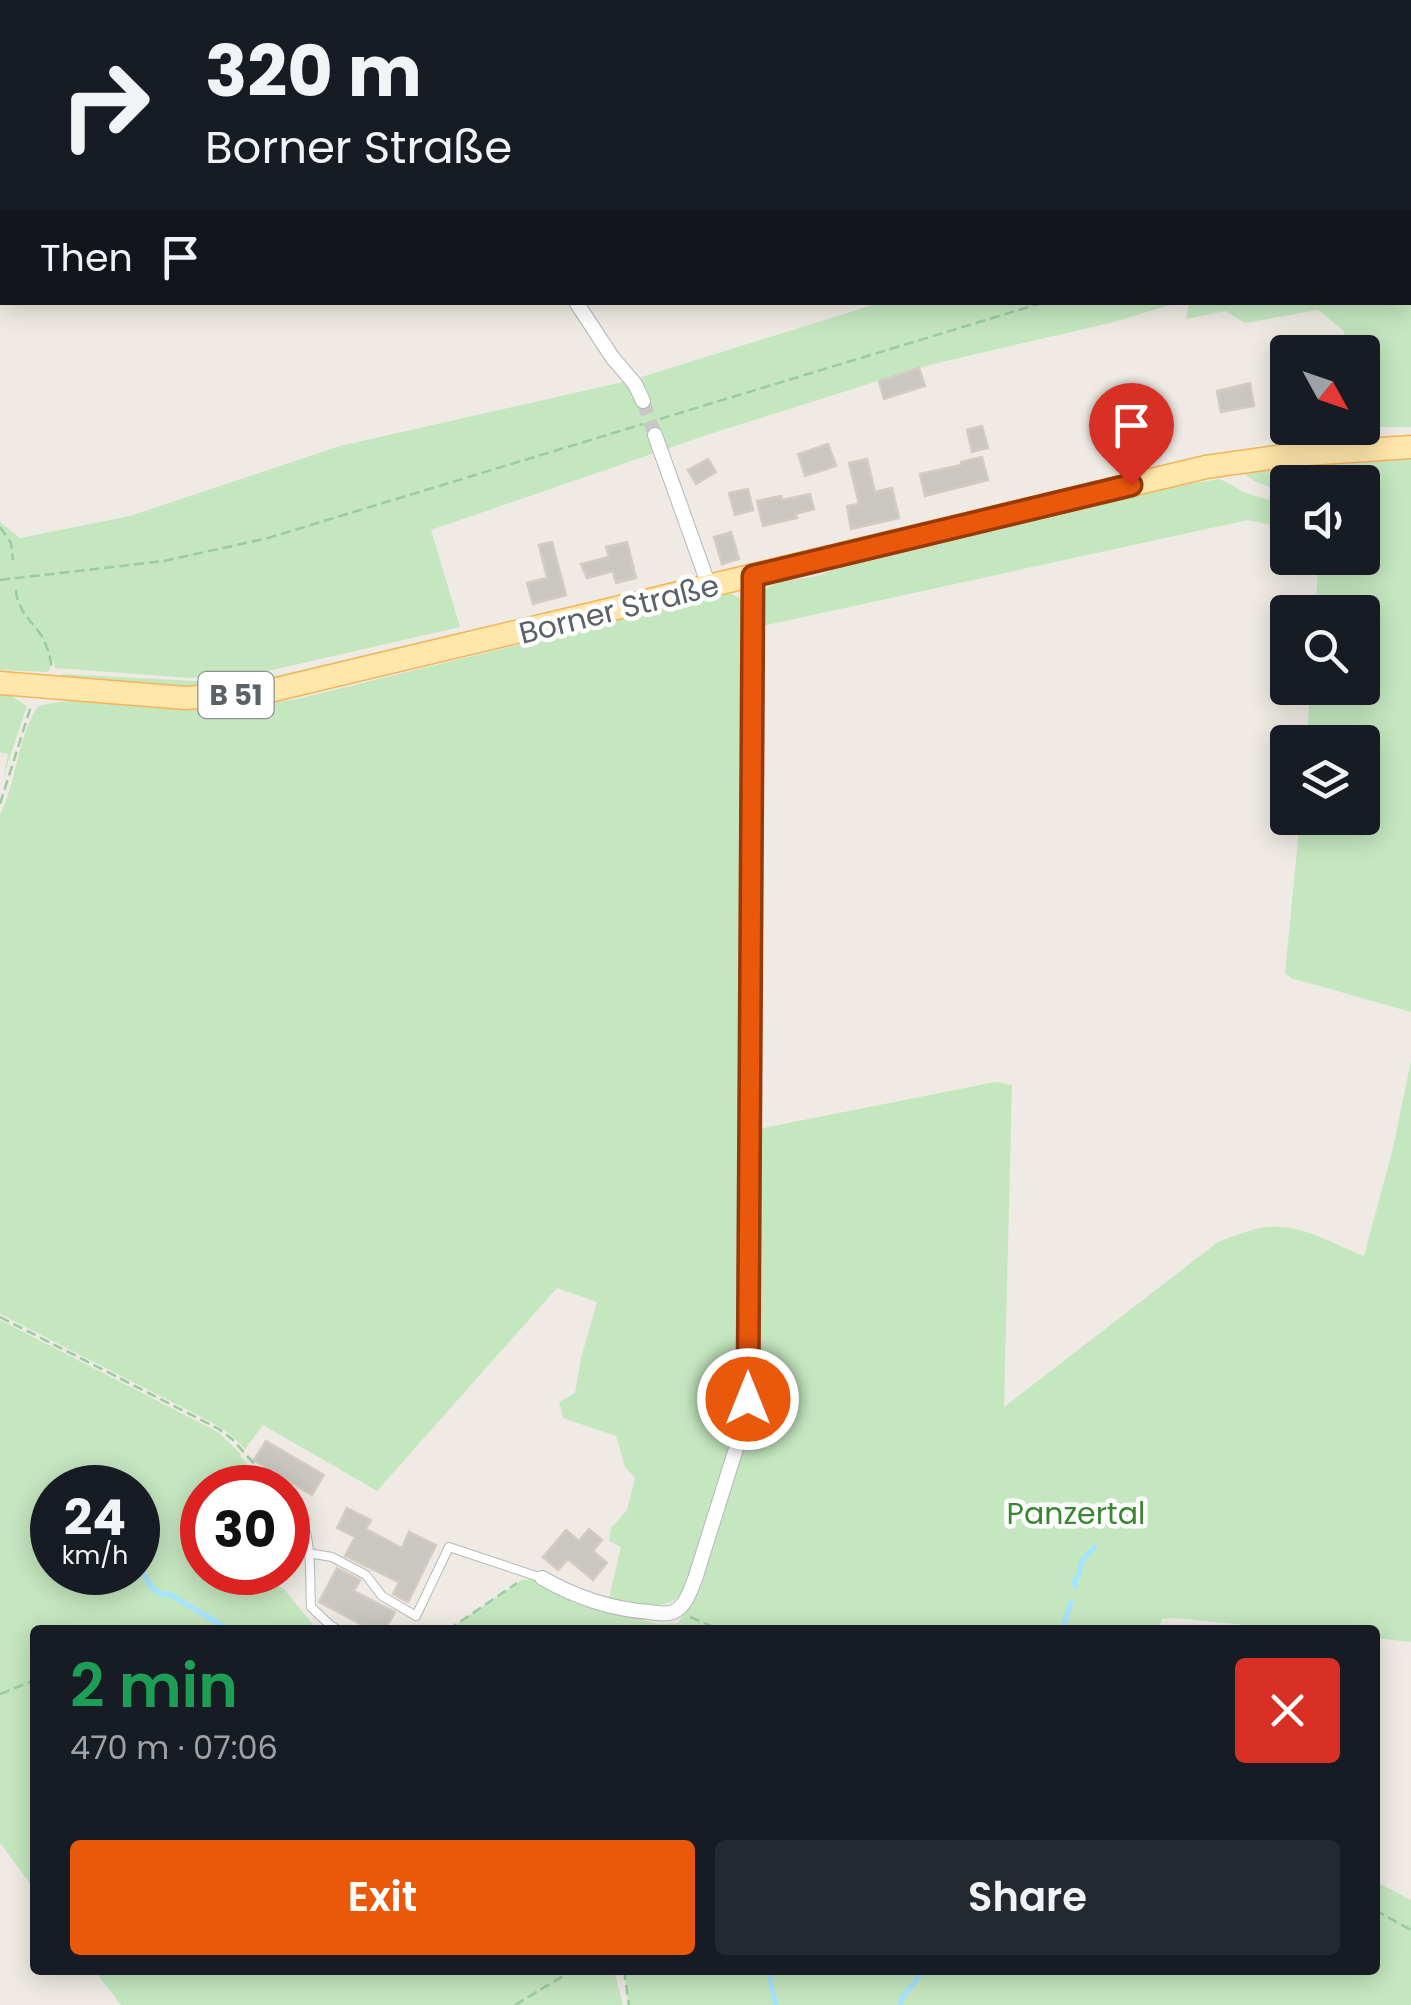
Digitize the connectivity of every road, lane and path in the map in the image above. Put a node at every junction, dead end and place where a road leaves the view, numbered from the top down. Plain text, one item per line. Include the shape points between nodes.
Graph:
1 (578, 305) edge
2 (1036, 305) edge
3 (643, 401) tunnel mouth
4 (643, 424) dead end
5 (657, 427) joint
6 (1411, 447) edge
7 (0, 527) edge
8 (14, 560) dead end
9 (753, 576) junction
10 (0, 580) edge
11 (709, 586) junction
12 (16, 590) dead end
13 (0, 683) edge
14 (46, 688) junction
15 (0, 804) edge
16 (0, 1317) edge
17 (255, 1465) edge
18 (310, 1553) edge
19 (542, 1578) junction
20 (310, 1588) edge
21 (678, 1608) junction
22 (330, 1625) edge
23 (455, 1625) edge
24 (708, 1625) edge
25 (30, 1682) edge
26 (0, 1694) edge
27 (1380, 1913) edge
28 (1411, 1930) edge
29 (565, 1975) edge
30 (625, 1975) edge
31 (516, 2005) edge
32 (628, 2005) edge

1 - 3 street
2 - 5 path
4 - 10 path via 206,553
5 - 11 street
6 - 9 main road, Borner Straße / B 51 via 1206,467
7 - 8 path
9 - 11 main road, Borner Straße / B 51
9 - 21 street via 748,1399 695,1579
11 - 14 main road, Borner Straße / B 51 via 266,692 185,698
12 - 14 path via 21,611 47,647
13 - 14 main road, Borner Straße / B 51
14 - 15 path
16 - 17 path via 219,1429
18 - 19 lane via 366,1575 382,1596 416,1616 449,1547
19 - 21 street via 622,1610 668,1614
19 - 23 path via 522,1580
20 - 22 lane via 311,1606
21 - 24 path
25 - 26 path
27 - 28 path
29 - 31 path
30 - 32 path

